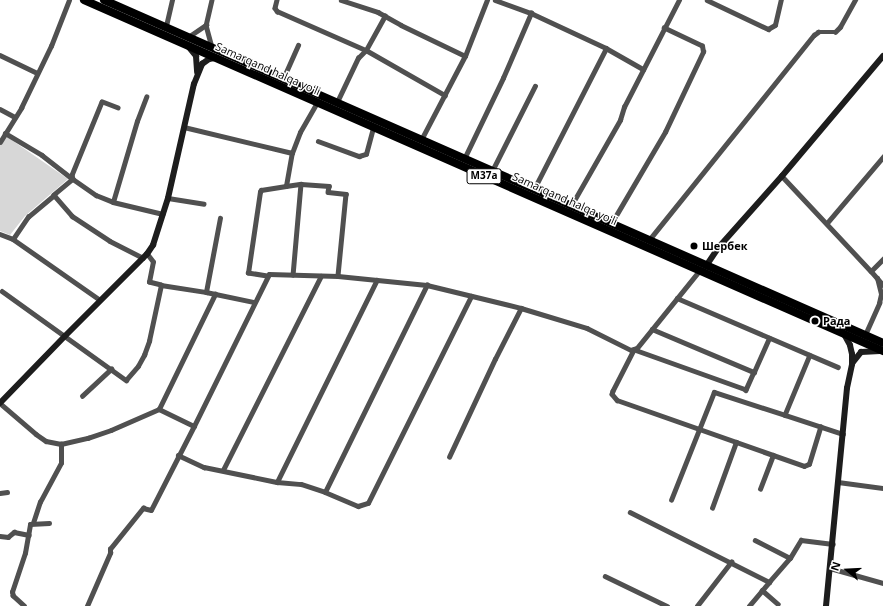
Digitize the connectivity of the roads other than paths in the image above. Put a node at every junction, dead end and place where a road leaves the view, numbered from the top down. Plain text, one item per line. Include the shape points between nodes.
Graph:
1 (69, 0) edge
2 (84, 0) edge
3 (172, 0) edge
4 (212, 0) edge
5 (277, 0) edge
6 (341, 0) edge
7 (487, 0) edge
8 (495, 0) edge
9 (679, 0) edge
10 (707, 0) edge
11 (781, 0) edge
12 (855, 0) edge
13 (106, 4) edge
14 (531, 14) junction
15 (384, 16) junction
16 (206, 25) junction
17 (166, 26) junction
18 (664, 28) junction
19 (188, 41) junction
20 (298, 45) dead end
21 (213, 47) junction
22 (606, 48) junction
23 (366, 50) junction
24 (0, 56) edge
25 (465, 56) junction
26 (883, 56) edge
27 (215, 58) junction
28 (643, 69) junction
29 (37, 73) junction
30 (197, 75) junction
31 (280, 80) junction
32 (535, 86) dead end
33 (445, 95) junction
34 (146, 97) dead end
35 (317, 102) junction
36 (337, 102) junction
37 (118, 108) dead end
38 (0, 109) edge
39 (15, 117) junction
40 (184, 127) junction
41 (373, 127) junction
42 (5, 133) junction
43 (421, 140) junction
44 (318, 141) dead end
45 (0, 142) edge
46 (292, 153) junction
47 (883, 157) edge
48 (464, 159) junction
49 (492, 171) junction
50 (782, 176) junction
51 (73, 178) junction
52 (301, 184) junction
53 (286, 186) junction
54 (534, 189) junction
55 (54, 195) junction
56 (168, 198) junction
57 (113, 202) junction
58 (204, 204) dead end
59 (571, 206) junction
60 (163, 214) junction
61 (220, 218) dead end
62 (827, 223) junction
63 (611, 224) junction
64 (0, 234) edge
65 (13, 239) junction
66 (649, 240) junction
67 (145, 256) junction
68 (883, 259) edge
69 (703, 268) junction
70 (871, 271) junction
71 (293, 275) junction
72 (267, 276) junction
73 (321, 276) junction
74 (338, 276) junction
75 (877, 278) junction
76 (377, 280) junction
77 (160, 285) junction
78 (427, 285) junction
79 (883, 285) edge
80 (2, 291) dead end
81 (206, 292) junction
82 (758, 292) junction
83 (215, 294) junction
84 (471, 296) junction
85 (677, 298) junction
86 (100, 300) junction
87 (254, 302) junction
88 (521, 308) junction
89 (652, 329) junction
90 (844, 334) junction
91 (865, 335) junction
92 (65, 336) junction
93 (769, 338) junction
94 (883, 343) edge
95 (634, 350) junction
96 (883, 351) edge
97 (810, 355) junction
98 (852, 364) junction
99 (838, 367) dead end
100 (111, 369) junction
101 (754, 372) junction
102 (82, 396) dead end
103 (0, 404) edge
104 (159, 409) junction
105 (785, 415) junction
106 (194, 426) junction
107 (820, 427) junction
108 (698, 430) junction
109 (843, 434) junction
110 (736, 442) junction
111 (61, 444) junction
112 (178, 455) junction
113 (773, 455) junction
114 (449, 457) dead end
115 (223, 470) junction
116 (277, 482) junction
117 (838, 482) junction
118 (883, 488) edge
119 (760, 489) dead end
120 (7, 492) dead end
121 (324, 492) junction
122 (0, 493) edge
123 (671, 500) dead end
124 (712, 508) dead end
125 (630, 512) dead end
126 (33, 523) junction
127 (49, 523) dead end
128 (29, 535) junction
129 (0, 536) edge
130 (755, 540) dead end
131 (833, 544) junction
132 (790, 558) junction
133 (732, 562) junction
134 (830, 568) junction
135 (605, 576) dead end
136 (769, 582) junction
137 (883, 583) edge
138 (762, 590) junction
139 (19, 601) junction
140 (778, 604) dead end
141 (15, 606) edge
142 (24, 606) edge
143 (87, 606) edge
144 (667, 606) edge
145 (697, 606) edge
146 (749, 606) edge
147 (826, 606) edge

1 - 29 street
2 - 13 highway, Samarqand halqa yoʻli / M37a
3 - 17 street
4 - 16 street
5 - 23 street via 277,11
6 - 15 street
7 - 25 street
8 - 14 street
9 - 18 street
10 - 11 street via 768,29 775,25
12 - 66 street via 835,32 818,32 814,35
13 - 17 highway, Samarqand halqa yoʻli / M37a
13 - 19 highway, Samarqand halqa yoʻli / M37a
14 - 22 street
14 - 48 street
15 - 23 street
15 - 25 street
16 - 19 street
16 - 21 street
17 - 19 highway, Samarqand halqa yoʻli / M37a
18 - 28 street
18 - 63 street via 702,46 703,52 664,132
19 - 21 highway, Samarqand halqa yoʻli / M37a
19 - 27 highway, Samarqand halqa yoʻli / M37a
19 - 30 street via 196,56
20 - 31 street
21 - 31 highway, Samarqand halqa yoʻli / M37a
22 - 28 street
22 - 54 street
23 - 33 street
23 - 36 street via 358,58
24 - 29 street
25 - 33 street
26 - 50 street
27 - 30 street via 202,64
27 - 31 highway, Samarqand halqa yoʻli / M37a
28 - 59 street via 620,120
29 - 39 street
30 - 40 street
31 - 35 highway, Samarqand halqa yoʻli / M37a
31 - 36 highway, Samarqand halqa yoʻli / M37a
32 - 49 street
33 - 43 street
34 - 57 street
35 - 41 highway, Samarqand halqa yoʻli / M37a
35 - 46 street via 300,132
36 - 43 highway, Samarqand halqa yoʻli / M37a
37 - 51 street via 102,102
38 - 39 street
39 - 42 street
40 - 46 street
40 - 56 street
41 - 44 street via 366,154 359,156
41 - 69 highway, Samarqand halqa yoʻli / M37a
42 - 45 street
42 - 51 street via 42,154
43 - 48 highway, Samarqand halqa yoʻli / M37a
46 - 53 street
47 - 62 street
48 - 49 highway, Samarqand halqa yoʻli / M37a
49 - 54 highway, Samarqand halqa yoʻli / M37a
50 - 62 street
50 - 69 street
51 - 55 street
51 - 57 street via 96,195
52 - 53 street
52 - 71 street
52 - 74 street via 328,186 328,192 346,194
53 - 72 street via 260,192 248,273
54 - 59 highway, Samarqand halqa yoʻli / M37a
55 - 65 street via 28,217
55 - 67 street via 72,216 110,241
56 - 58 street
56 - 60 street
57 - 60 street
59 - 63 highway, Samarqand halqa yoʻli / M37a
60 - 67 street via 156,240
61 - 81 street
62 - 70 street
63 - 66 highway, Samarqand halqa yoʻli / M37a
64 - 65 street
65 - 86 street
66 - 69 highway, Samarqand halqa yoʻli / M37a
67 - 77 street via 153,262 149,282
67 - 86 street
68 - 70 street
69 - 82 highway, Samarqand halqa yoʻli / M37a
69 - 85 street
70 - 75 street
71 - 72 street
71 - 73 street
72 - 87 street
73 - 74 street
73 - 115 street
74 - 76 street
75 - 79 street
75 - 91 street via 881,294
76 - 78 street
76 - 116 street
77 - 81 street
77 - 100 street via 149,341 138,366 126,380
78 - 84 street
78 - 121 street
80 - 92 street
81 - 83 street
82 - 90 highway, Samarqand halqa yoʻli / M37a
82 - 91 highway, Samarqand halqa yoʻli / M37a
83 - 87 street
83 - 104 street
84 - 88 street
84 - 121 street via 368,503 358,506
85 - 89 street
85 - 93 street
86 - 92 street
87 - 106 street
88 - 95 street via 587,328 628,350
88 - 114 street
89 - 95 street
89 - 101 street
90 - 96 highway, Samarqand halqa yoʻli / M37a
90 - 98 street via 850,345
91 - 94 highway, Samarqand halqa yoʻli / M37a
92 - 100 street
92 - 103 street
93 - 97 street
93 - 101 street
95 - 101 street via 746,390
95 - 108 street via 613,390 614,398
96 - 98 street via 861,352
97 - 99 street
97 - 105 street
98 - 109 street
100 - 102 street
103 - 111 street via 36,434
104 - 106 street
104 - 111 street via 111,430
105 - 107 street
105 - 108 street via 716,391 712,394
106 - 112 street
107 - 109 street
107 - 113 street via 808,466
108 - 110 street
108 - 123 street
109 - 117 street
110 - 113 street
110 - 124 street
111 - 126 street via 62,463 40,502
112 - 115 street via 204,467
112 - 143 street via 151,510 143,508 110,549
113 - 119 street
115 - 116 street
116 - 121 street via 301,484
117 - 118 street
117 - 131 street
120 - 122 street
125 - 133 street
126 - 127 street
126 - 128 street via 30,524
128 - 129 street via 14,532 8,537
128 - 139 street via 12,592
130 - 132 street
131 - 132 street via 801,540
131 - 134 street
132 - 136 street
133 - 136 street
133 - 145 street
134 - 137 street
134 - 147 street
135 - 144 street
136 - 138 street
138 - 140 street
138 - 146 street
139 - 141 street
139 - 142 street

